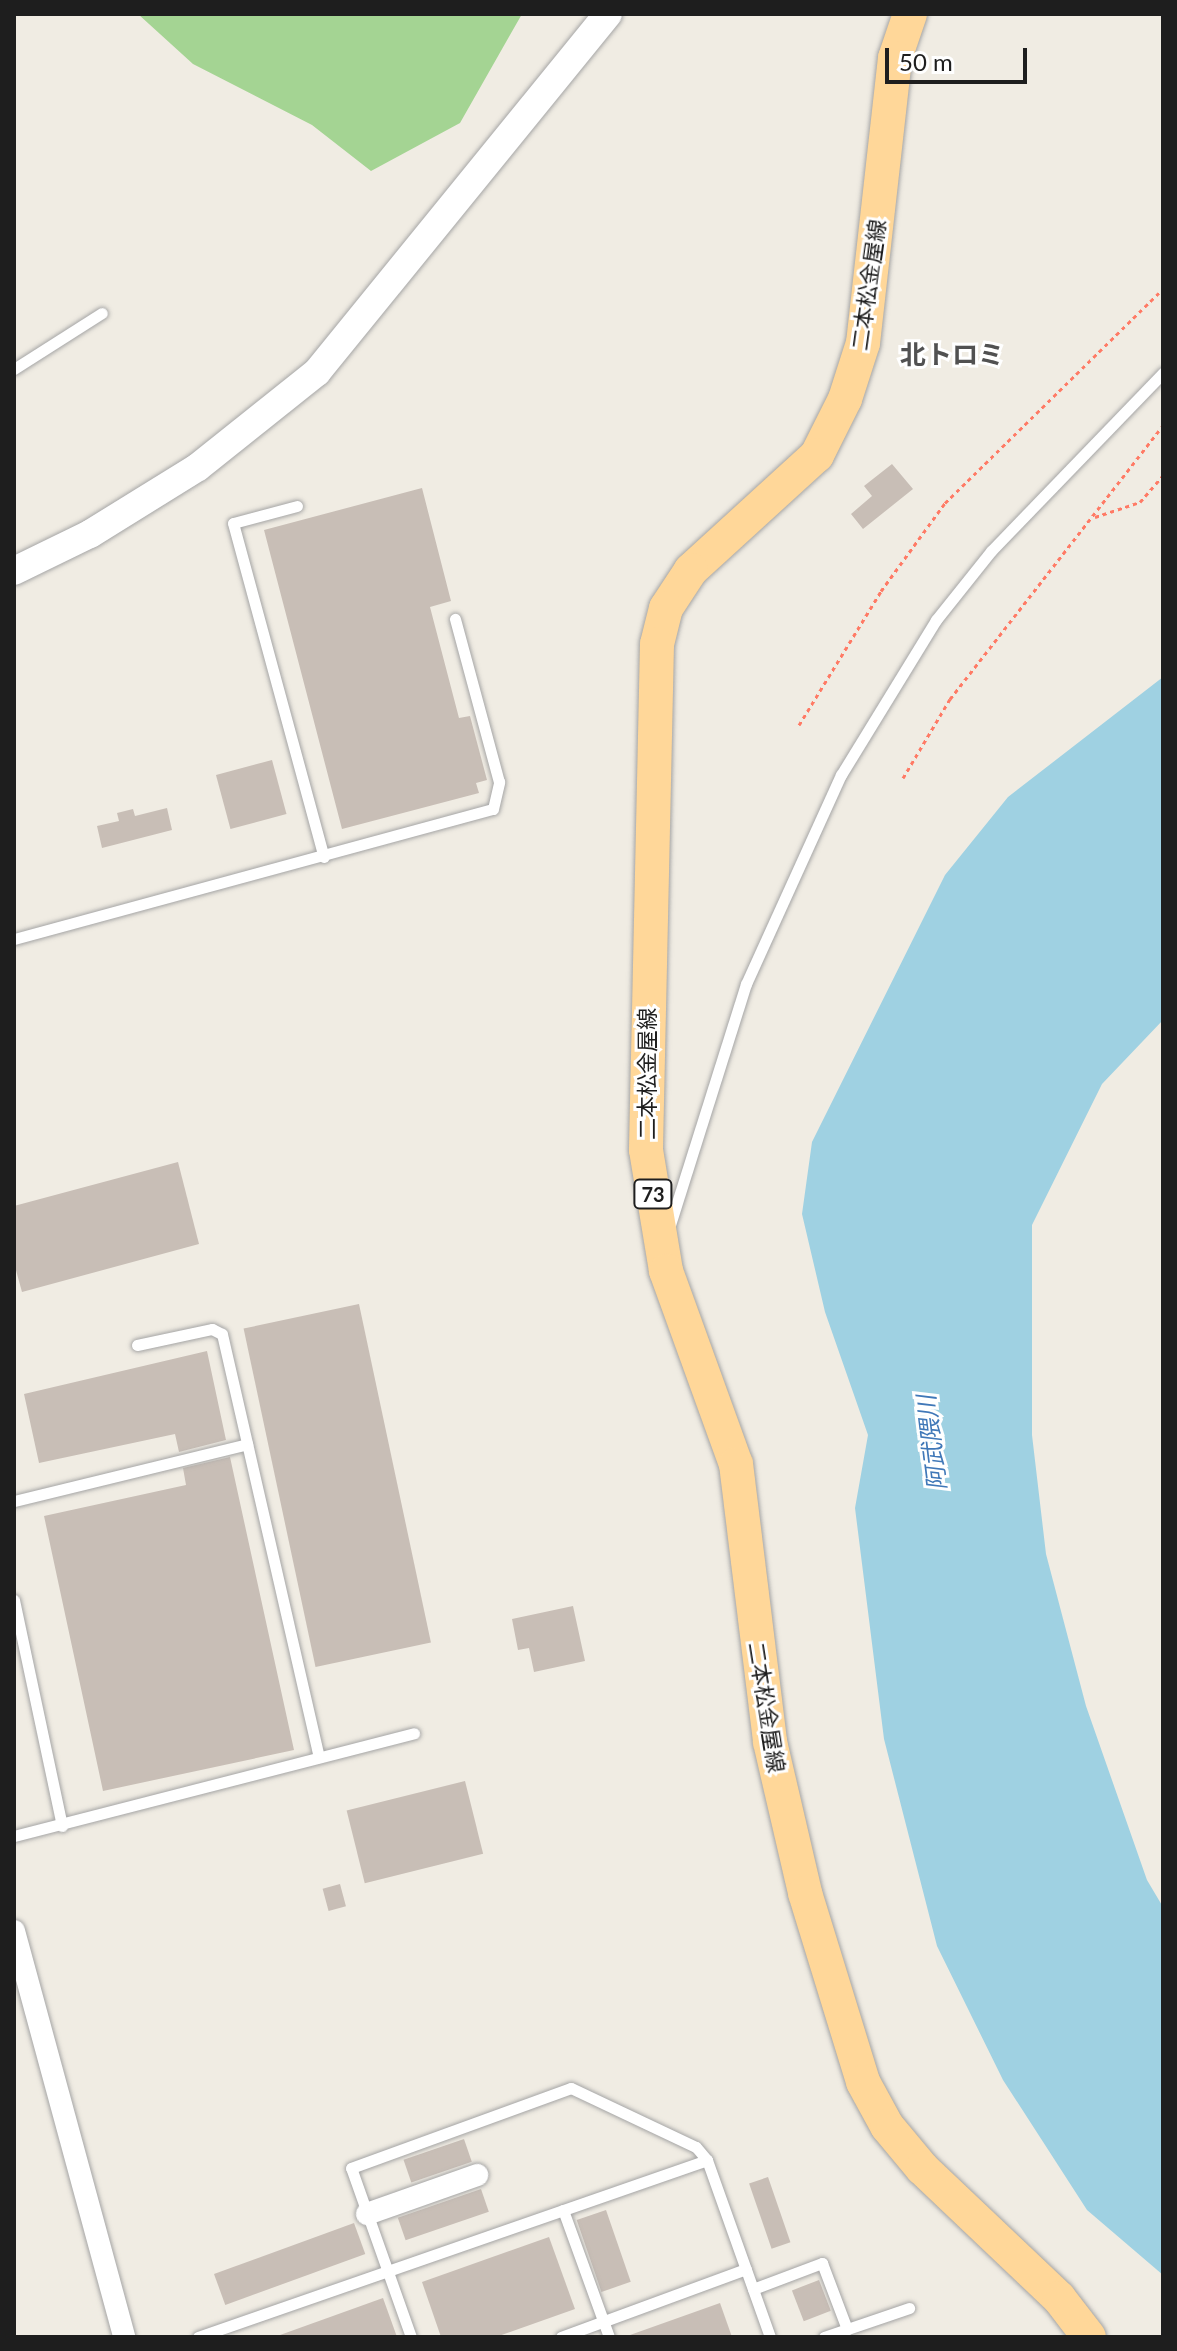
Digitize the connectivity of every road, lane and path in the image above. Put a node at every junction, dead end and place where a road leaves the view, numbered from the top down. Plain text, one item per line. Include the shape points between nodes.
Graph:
1 (608, 14) edge
2 (910, 14) edge
3 (1163, 289) edge
4 (102, 313) dead end
5 (14, 369) edge
6 (1163, 373) edge
7 (1163, 425) edge
8 (1163, 476) edge
9 (297, 506) dead end
10 (1095, 517) junction
11 (14, 571) edge
12 (455, 619) dead end
13 (799, 725) dead end
14 (903, 778) dead end
15 (324, 857) junction
16 (14, 939) edge
17 (661, 1236) junction
18 (137, 1345) dead end
19 (247, 1444) junction
20 (14, 1501) edge
21 (14, 1600) edge
22 (414, 1733) dead end
23 (319, 1757) junction
24 (62, 1826) junction
25 (14, 1836) edge
26 (14, 1931) edge
27 (707, 2160) junction
28 (477, 2175) dead end
29 (563, 2210) junction
30 (367, 2214) junction
31 (746, 2269) junction
32 (387, 2271) junction
33 (753, 2289) junction
34 (909, 2308) dead end
35 (604, 2321) junction
36 (847, 2329) junction
37 (124, 2337) edge
38 (198, 2337) edge
39 (411, 2337) edge
40 (561, 2337) edge
41 (609, 2337) edge
42 (770, 2337) edge
43 (824, 2337) edge
44 (1089, 2337) edge

1 - 11 street via 317,372 198,467
2 - 17 main road, 二本松金屋線 / 73 via 895,58 863,343 845,399 817,455 691,570 666,608 657,644 646,1150
3 - 13 path via 945,503 881,591
4 - 5 lane
6 - 17 lane via 991,551 883,703 771,922 672,1223
7 - 10 path
8 - 10 path via 1140,502
9 - 15 lane via 233,523
10 - 14 path via 950,699
12 - 15 lane via 499,782 499,800 493,809
15 - 16 lane
17 - 44 main road, 二本松金屋線 / 73 via 666,1271 736,1464 770,1742 805,1893 863,2082 887,2126 922,2168 1059,2298
18 - 19 lane via 212,1329 222,1334
19 - 20 lane
19 - 23 lane
21 - 24 lane
22 - 23 lane
23 - 24 lane
24 - 25 lane
26 - 37 street
27 - 29 lane
27 - 30 lane via 696,2147 571,2088 351,2168
27 - 31 lane
28 - 30 street
29 - 32 lane
29 - 35 lane
30 - 32 lane
31 - 33 lane
31 - 35 lane
32 - 38 lane
32 - 39 lane
33 - 36 lane via 822,2263
33 - 42 lane
34 - 36 lane
35 - 40 lane
35 - 41 lane
36 - 43 lane

